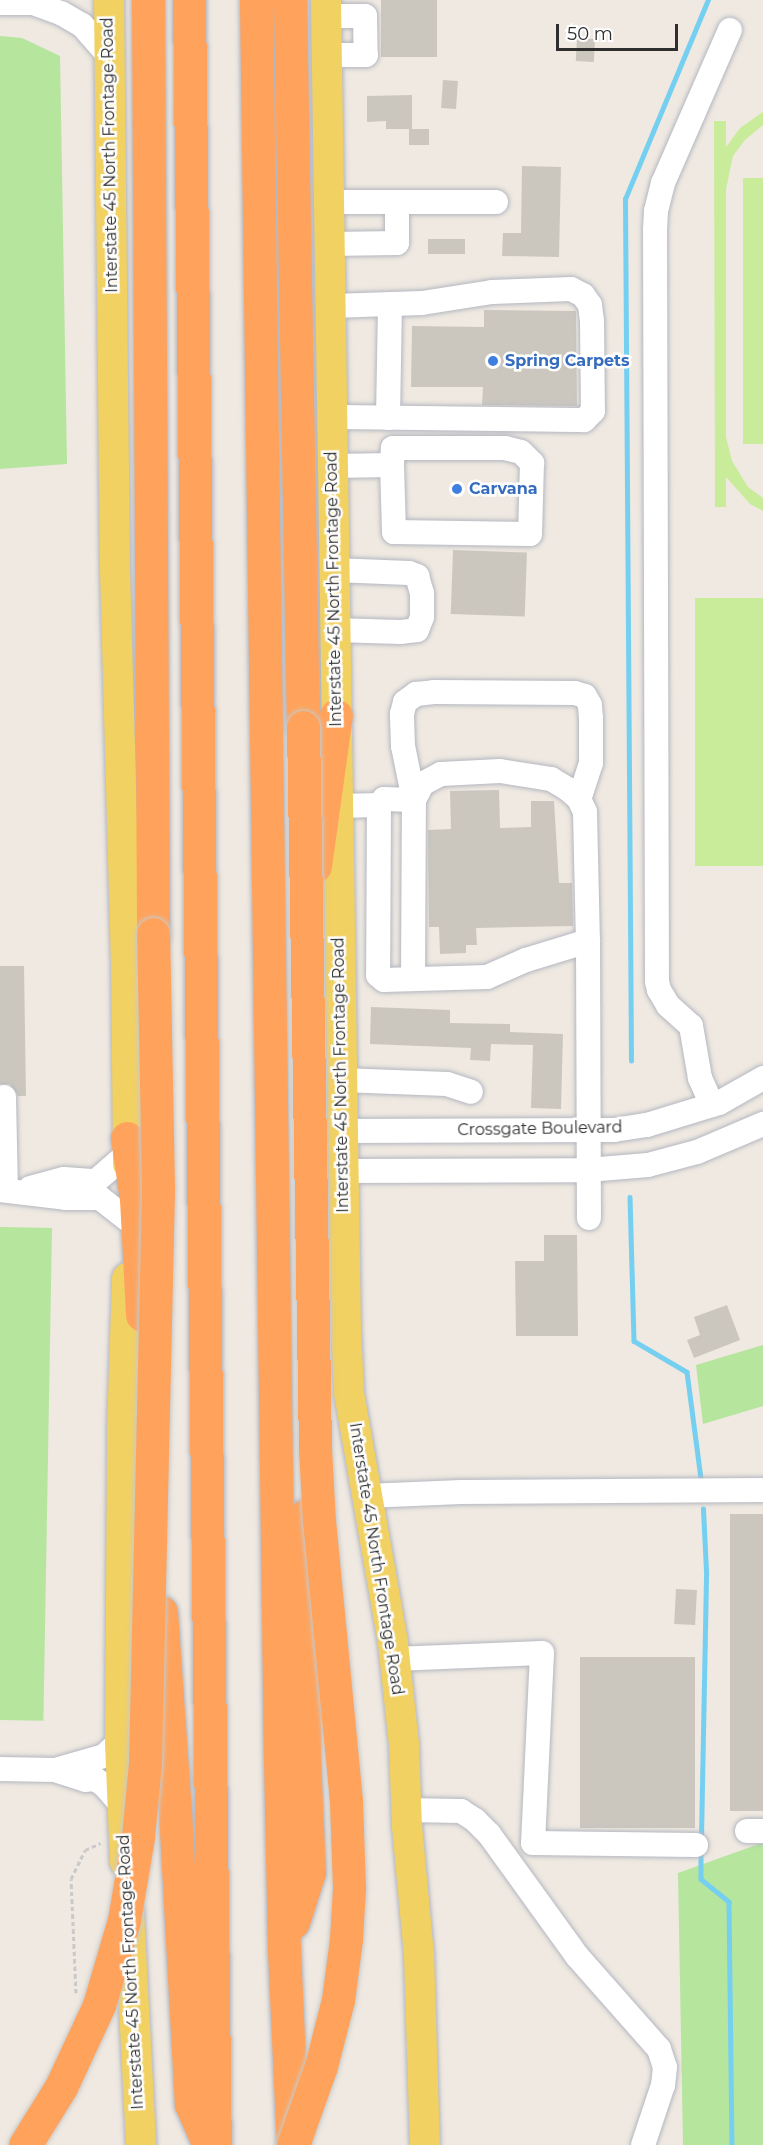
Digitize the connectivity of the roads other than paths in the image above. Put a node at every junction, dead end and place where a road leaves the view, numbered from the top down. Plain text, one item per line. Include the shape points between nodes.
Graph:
1 (109, 0) edge
2 (148, 0) edge
3 (189, 0) edge
4 (256, 0) edge
5 (290, 0) edge
6 (36, 2) edge
7 (0, 3) edge
8 (326, 8) edge
9 (730, 30) dead end
10 (109, 56) junction
11 (329, 202) junction
12 (397, 202) junction
13 (496, 202) dead end
14 (330, 244) junction
15 (390, 304) junction
16 (330, 306) junction
17 (332, 417) junction
18 (388, 418) junction
19 (392, 465) junction
20 (333, 466) junction
21 (334, 570) junction
22 (335, 630) junction
23 (336, 715) junction
24 (579, 799) junction
25 (414, 800) junction
26 (379, 805) junction
27 (338, 806) junction
28 (588, 940) junction
29 (413, 978) junction
30 (763, 1078) edge
31 (341, 1080) junction
32 (471, 1092) dead end
33 (4, 1097) dead end
34 (712, 1105) junction
35 (763, 1124) edge
36 (589, 1130) junction
37 (342, 1131) junction
38 (128, 1146) junction
39 (588, 1170) junction
40 (342, 1171) junction
41 (9, 1190) edge
42 (589, 1218) dead end
43 (129, 1221) junction
44 (763, 1490) edge
45 (366, 1496) junction
46 (394, 1659) junction
47 (120, 1741) junction
48 (0, 1768) edge
49 (55, 1770) junction
50 (122, 1806) junction
51 (406, 1810) junction
52 (696, 1845) dead end
53 (284, 1950) junction
54 (25, 2145) edge
55 (141, 2145) edge
56 (209, 2145) edge
57 (215, 2145) edge
58 (293, 2145) edge
59 (425, 2145) edge
60 (643, 2145) edge

1 - 10 main road, Interstate 45 North Frontage Road
2 - 54 highway, bridge via 158,1200 145,1763 133,1880 107,1983 80,2050
3 - 57 highway
4 - 53 highway
5 - 58 highway, bridge via 315,1449 346,1801 349,1888 336,2009
6 - 7 street
6 - 10 street via 82,25
8 - 11 main road, Interstate 45 North Frontage Road
9 - 34 street via 663,183 655,230 657,981 668,1005 691,1026 700,1078
10 - 38 main road, Interstate 45 North Frontage Road
11 - 12 street
11 - 14 main road, Interstate 45 North Frontage Road
12 - 13 street
12 - 14 street via 397,243
14 - 16 main road, Interstate 45 North Frontage Road
15 - 16 street
15 - 18 street
15 - 18 street via 492,292 571,290 583,295 590,305 592,321 593,411 584,420
16 - 17 main road, Interstate 45 North Frontage Road
17 - 18 street
17 - 20 main road, Interstate 45 North Frontage Road
19 - 19 street via 393,448 505,448 521,452 532,464 530,534 394,532
19 - 20 street
20 - 21 main road, Interstate 45 North Frontage Road
21 - 22 main road, Interstate 45 North Frontage Road
21 - 22 street via 409,573 417,576 422,592 422,617 417,630
22 - 23 main road, Interstate 45 North Frontage Road
23 - 27 main road, Interstate 45 North Frontage Road
23 - 53 highway via 312,889 304,1757 309,1872
24 - 25 street via 551,779 500,771 441,774 422,783
24 - 25 street via 591,763 590,705 585,696 434,692 416,694 405,702 402,714 406,773
24 - 28 street via 585,812
25 - 26 street via 384,799
25 - 29 street
26 - 27 street
26 - 29 street via 378,975 384,980
27 - 31 main road, Interstate 45 North Frontage Road
28 - 29 street via 487,977
28 - 36 street
30 - 34 street, Crossgate Boulevard
31 - 32 street via 447,1084
31 - 37 main road, Interstate 45 North Frontage Road
33 - 41 street
34 - 36 street, Crossgate Boulevard via 647,1125
35 - 39 street via 697,1152 648,1165
36 - 37 street, Crossgate Boulevard
36 - 39 street
37 - 40 main road, Interstate 45 North Frontage Road
38 - 41 street via 96,1181 64,1179
38 - 43 main road, Interstate 45 North Frontage Road
38 - 56 highway via 136,1199 191,2104
39 - 40 street
39 - 42 street
40 - 45 main road, Interstate 45 North Frontage Road via 350,1393
41 - 43 street via 100,1198
43 - 47 main road, Interstate 45 North Frontage Road via 122,1430
44 - 45 street
45 - 46 main road, Interstate 45 North Frontage Road
46 - 51 main road, Interstate 45 North Frontage Road via 404,1746
46 - 52 street via 542,1653 533,1843
47 - 49 street via 105,1756
47 - 50 main road, Interstate 45 North Frontage Road
48 - 49 street
49 - 50 street via 85,1780 95,1779
50 - 55 main road, Interstate 45 North Frontage Road
51 - 59 main road, Interstate 45 North Frontage Road via 419,1956
51 - 60 street via 461,1811 475,1820 577,1956 659,2049 666,2067
53 - 58 highway

